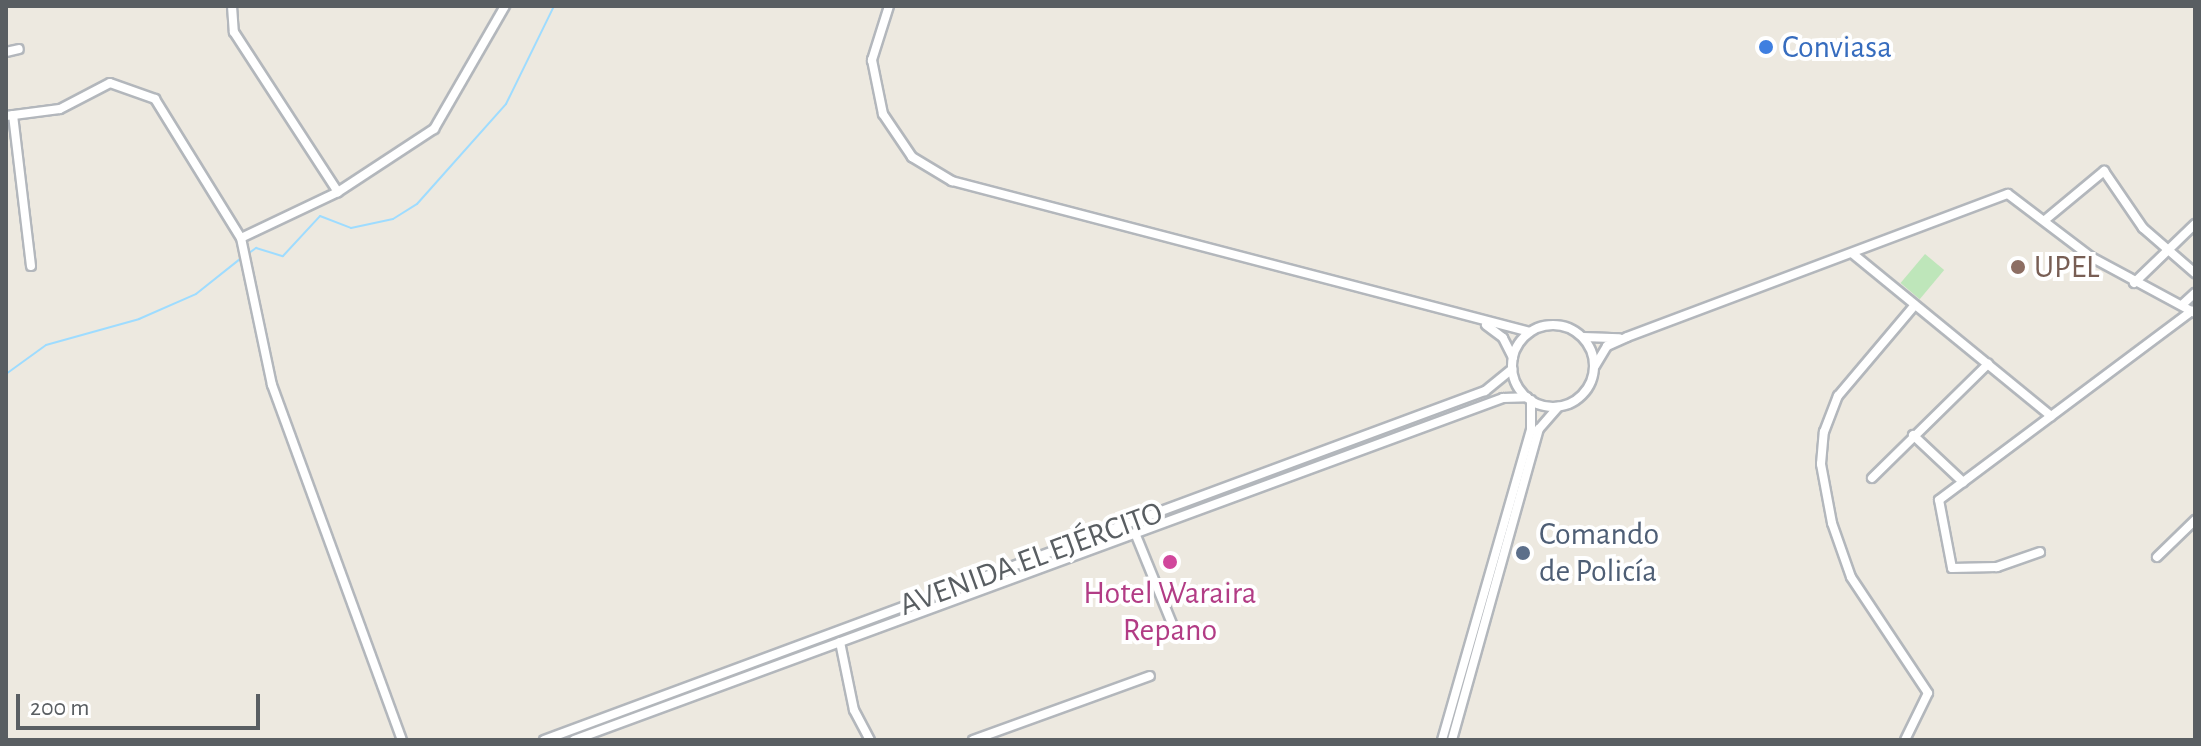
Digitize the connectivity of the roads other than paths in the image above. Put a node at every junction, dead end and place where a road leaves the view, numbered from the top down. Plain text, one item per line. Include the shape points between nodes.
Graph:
1 (232, 6) edge
2 (505, 6) edge
3 (889, 6) edge
4 (19, 49) dead end
5 (6, 52) edge
6 (10, 115) edge
7 (338, 192) junction
8 (2045, 220) junction
9 (2195, 224) edge
10 (241, 238) junction
11 (2168, 252) junction
12 (1853, 254) junction
13 (31, 266) dead end
14 (2195, 273) edge
15 (2134, 283) junction
16 (2195, 293) edge
17 (2183, 304) junction
18 (1915, 305) junction
19 (2194, 312) edge
20 (1482, 322) junction
21 (1530, 332) junction
22 (1583, 337) junction
23 (1627, 337) junction
24 (1513, 358) junction
25 (1988, 364) junction
26 (1595, 366) junction
27 (1512, 369) junction
28 (1529, 398) junction
29 (1558, 407) junction
30 (2051, 416) junction
31 (1913, 435) junction
32 (1872, 478) dead end
33 (1963, 482) junction
34 (2195, 520) edge
35 (1135, 533) junction
36 (2040, 552) dead end
37 (2157, 557) dead end
38 (1177, 636) dead end
39 (840, 642) junction
40 (1150, 676) dead end
41 (402, 740) edge
42 (544, 740) edge
43 (574, 740) edge
44 (870, 740) edge
45 (973, 740) edge
46 (1442, 740) edge
47 (1452, 740) edge
48 (1905, 740) edge

1 - 7 street via 234,32
2 - 7 street via 434,129
3 - 20 street via 872,60 875,87 895,134 930,169 952,181
4 - 5 street
6 - 10 street via 60,109 110,83 136,88 155,99
6 - 13 street
7 - 10 street
8 - 11 street via 2104,171 2136,219
8 - 12 street via 2016,196 1999,195
8 - 15 street
9 - 11 street
10 - 41 street via 272,385
11 - 14 street
11 - 15 street
12 - 18 street
12 - 23 street
15 - 17 street
16 - 17 street
17 - 19 street
18 - 25 street
18 - 48 street via 1838,396 1824,432 1821,464 1832,523 1851,577 1928,693
19 - 30 street
20 - 21 street
20 - 24 street via 1503,338
21 - 22 street via 1557,325
21 - 24 street
22 - 23 street
22 - 26 street
23 - 26 street via 1607,346
24 - 27 street
25 - 30 street
25 - 31 street
26 - 29 street via 1588,389
27 - 28 street
27 - 42 street, AVENIDA EL EJÉRCITO via 1485,391
28 - 29 street
28 - 35 street, AVENIDA EL EJÉRCITO via 1503,398
28 - 46 street via 1531,429
29 - 47 street via 1539,429
30 - 33 street
31 - 32 street
31 - 33 street
33 - 36 street via 1939,500 1952,568 1997,567
34 - 37 street
35 - 38 street
35 - 39 street, AVENIDA EL EJÉRCITO
39 - 43 street, AVENIDA EL EJÉRCITO
39 - 44 street via 854,710
40 - 45 street

